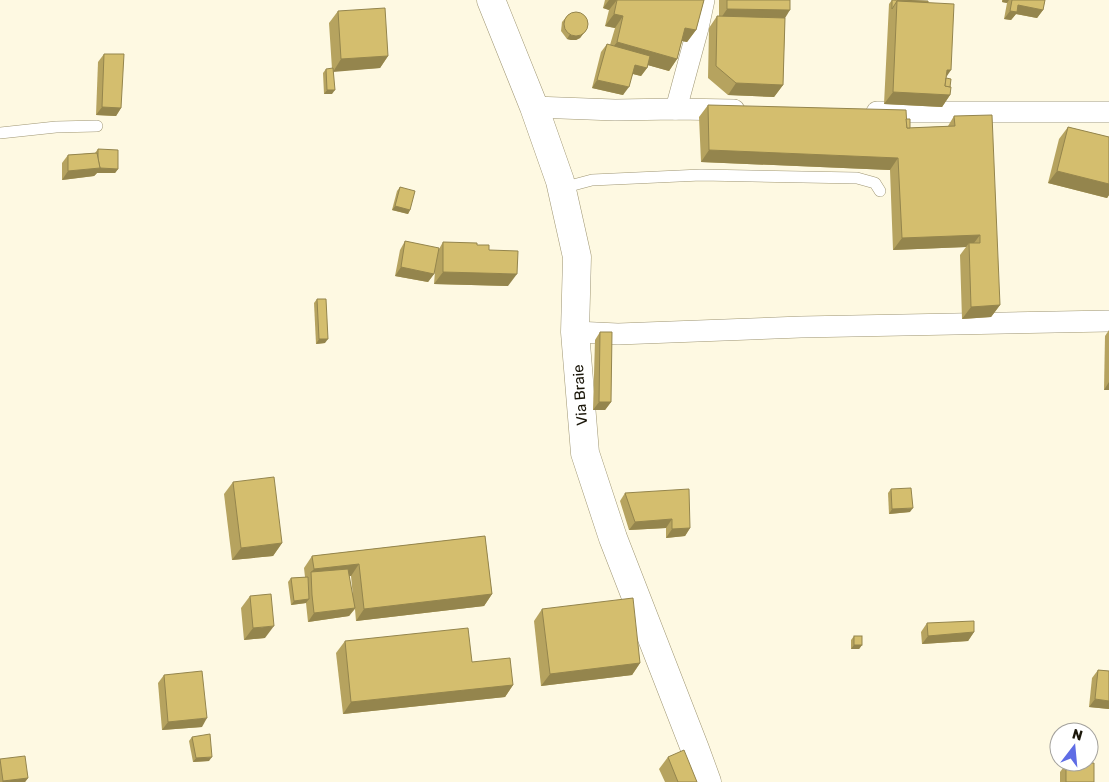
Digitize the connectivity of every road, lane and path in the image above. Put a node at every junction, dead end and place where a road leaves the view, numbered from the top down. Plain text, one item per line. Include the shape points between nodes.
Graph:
1 (491, 0) edge
2 (704, 0) edge
3 (534, 107) junction
4 (676, 109) junction
5 (754, 111) edge
6 (863, 112) edge
7 (1109, 112) edge
8 (98, 126) dead end
9 (0, 133) edge
10 (562, 188) junction
11 (880, 191) dead end
12 (1109, 322) edge
13 (575, 332) junction
14 (707, 782) edge

1 - 3 street, Via Braie
2 - 4 street
3 - 4 street
3 - 10 street, Via Braie
4 - 5 street
6 - 7 street
8 - 9 lane
10 - 11 lane via 592,180 701,176 857,178 875,183
10 - 13 street, Via Braie via 576,257
12 - 13 street via 801,327 618,334
13 - 14 street, Via Braie via 585,453 613,538

